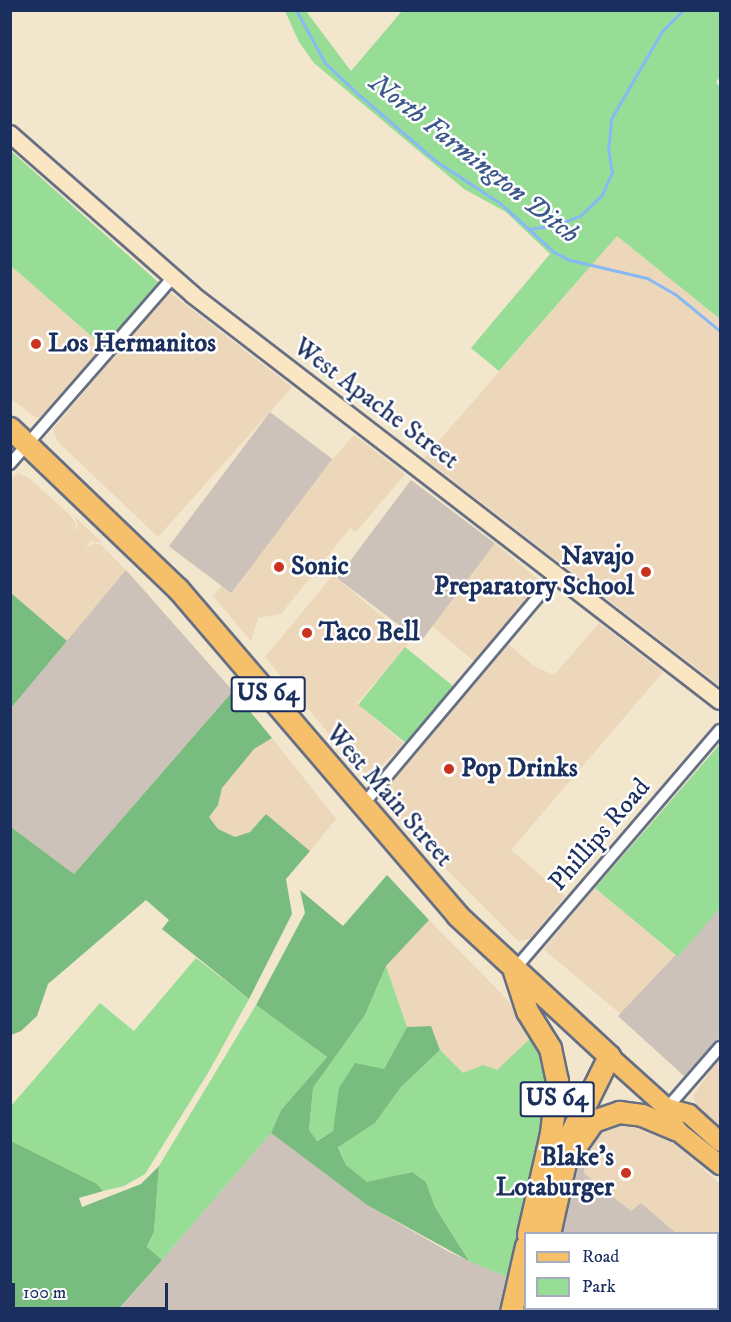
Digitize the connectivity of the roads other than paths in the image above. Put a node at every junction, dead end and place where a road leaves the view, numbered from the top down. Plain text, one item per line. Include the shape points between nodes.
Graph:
1 (10, 134) edge
2 (172, 278) junction
3 (10, 428) edge
4 (28, 444) junction
5 (10, 464) edge
6 (557, 574) junction
7 (720, 701) edge
8 (720, 730) edge
9 (361, 807) junction
10 (514, 970) junction
11 (720, 1047) edge
12 (609, 1056) junction
13 (667, 1108) junction
14 (675, 1129) junction
15 (720, 1142) edge
16 (720, 1166) edge
17 (551, 1178) junction
18 (528, 1232) edge
19 (549, 1232) edge
20 (524, 1251) edge
21 (511, 1311) edge

1 - 2 main road, West Apache Street
2 - 4 street
2 - 6 main road, West Apache Street
3 - 4 highway, West Main Street / US 64
4 - 5 street
4 - 9 highway, West Main Street / US 64 via 178,589
6 - 7 main road, West Apache Street
6 - 9 street
8 - 10 street, Phillips Road
9 - 10 highway, West Main Street / US 64 via 439,896
10 - 12 highway, West Main Street / US 64
10 - 17 highway, US 64 via 527,1011 550,1048 556,1080
11 - 13 street
12 - 13 main road, West Main Street
12 - 17 highway via 575,1091 559,1124
13 - 14 main road, West Main Street
13 - 15 main road, West Main Street via 689,1113
14 - 16 main road, West Main Street
14 - 17 highway via 630,1112 601,1116 584,1131
17 - 18 highway, US 64
17 - 19 highway, US 64
20 - 21 highway

